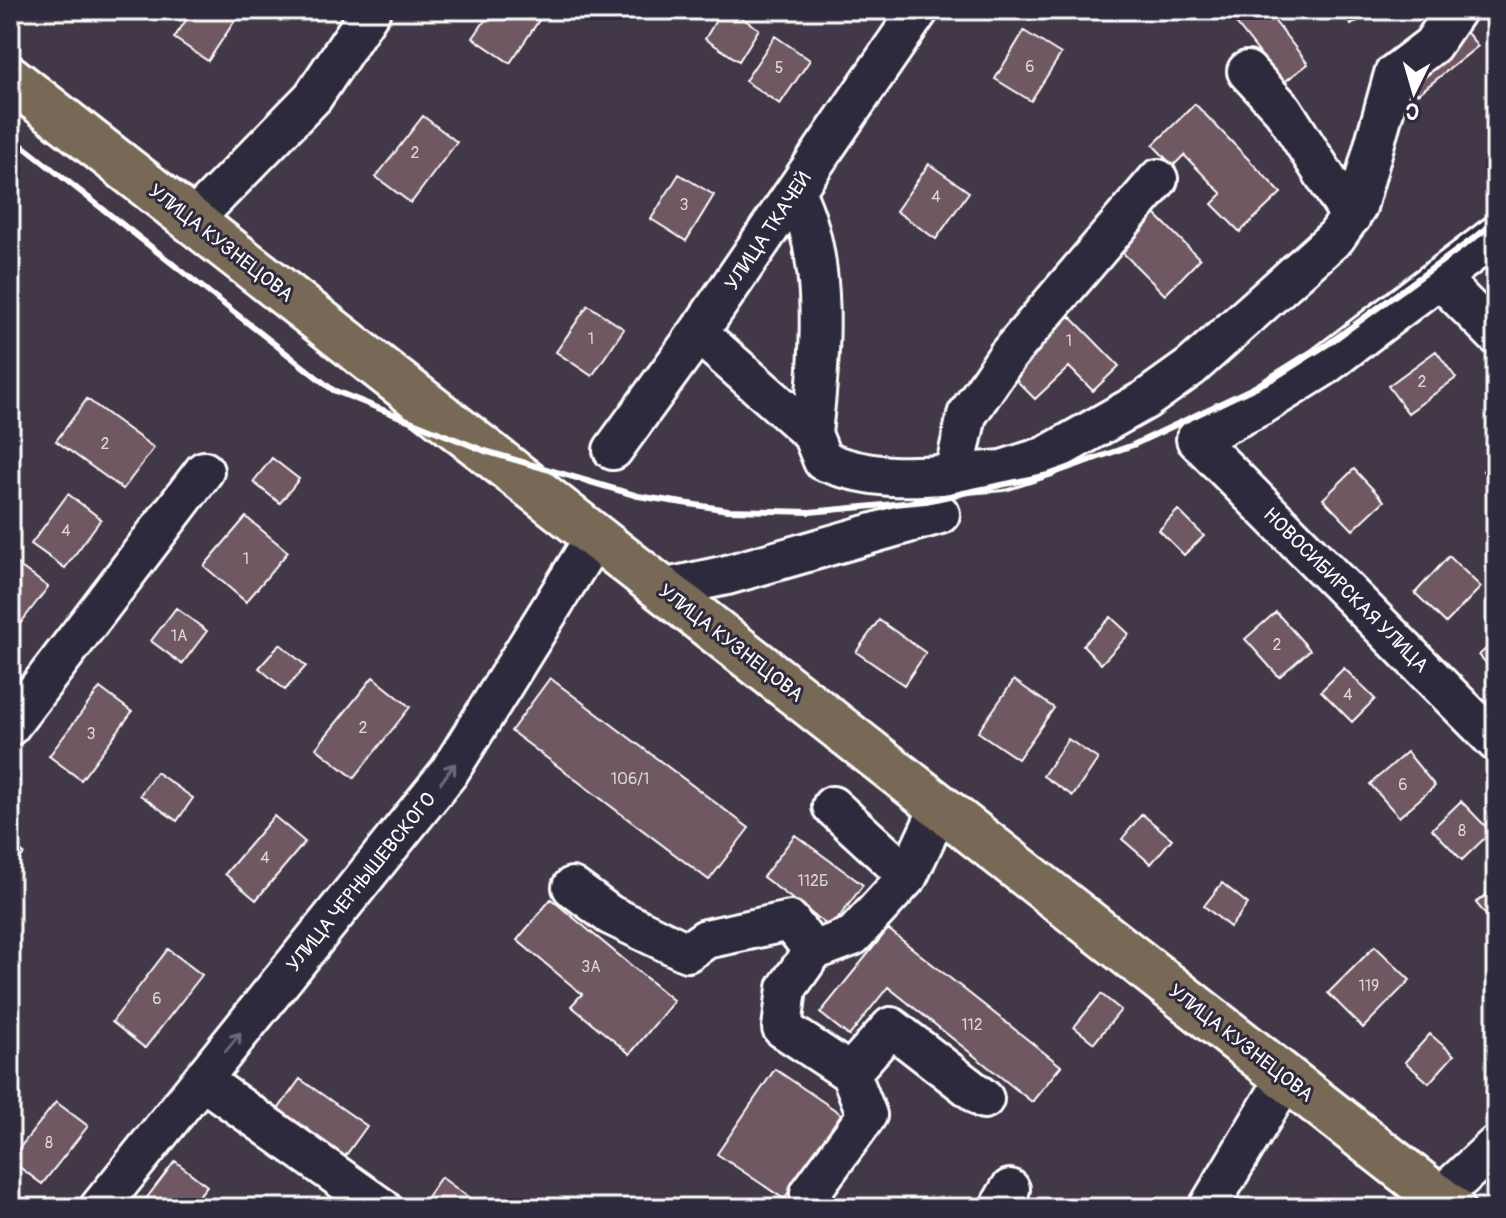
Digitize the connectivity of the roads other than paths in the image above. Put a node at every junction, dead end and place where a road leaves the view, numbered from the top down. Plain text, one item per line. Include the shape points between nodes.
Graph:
1 (371, 10) edge
2 (919, 10) edge
3 (1456, 10) edge
4 (1247, 71) dead end
5 (10, 78) edge
6 (1158, 179) dead end
7 (795, 192) junction
8 (1351, 217) junction
9 (192, 221) junction
10 (1496, 235) edge
11 (1439, 278) junction
12 (698, 333) junction
13 (1496, 335) edge
14 (812, 434) junction
15 (613, 450) dead end
16 (204, 471) dead end
17 (954, 474) junction
18 (940, 514) dead end
19 (595, 537) junction
20 (662, 589) junction
21 (10, 726) edge
22 (1496, 742) edge
23 (832, 806) dead end
24 (940, 807) junction
25 (908, 876) junction
26 (572, 887) dead end
27 (813, 951) junction
28 (850, 1072) junction
29 (1286, 1078) junction
30 (202, 1080) junction
31 (984, 1099) dead end
32 (1496, 1145) edge
33 (810, 1193) dead end
34 (1446, 1203) edge
35 (99, 1208) edge
36 (382, 1208) edge
37 (1208, 1208) edge

1 - 9 street via 313,97
2 - 7 street, УЛИЦА ТКАЧЕЙ
3 - 8 street via 1432,45 1394,74
4 - 8 street via 1283,110
5 - 9 main road, УЛИЦА КУЗНЕЦОВА
6 - 17 street via 991,379 967,415
7 - 12 street, УЛИЦА ТКАЧЕЙ
7 - 14 street via 811,228 818,263
8 - 17 street via 1336,237 1191,367 1145,400 1046,456 1002,470
9 - 19 main road, УЛИЦА КУЗНЕЦОВА
10 - 11 street
11 - 13 street
11 - 22 street, НОВОСИБИРСКАЯ УЛИЦА via 1323,367 1196,439
12 - 14 street
12 - 15 street, УЛИЦА ТКАЧЕЙ
14 - 17 street via 823,461 857,474 900,479
16 - 21 street
18 - 20 street
19 - 20 main road, УЛИЦА КУЗНЕЦОВА
30 -> 19 street, УЛИЦА ЧЕРНЫШЕВСКОГО via 449,772
20 - 24 main road, УЛИЦА КУЗНЕЦОВА
23 - 25 street
24 - 25 street
24 - 29 main road, УЛИЦА КУЗНЕЦОВА
25 - 27 street via 853,936
26 - 27 street via 610,915 687,952 706,939 790,921
27 - 28 street via 787,988 782,1028
28 - 31 street via 891,1027
28 - 33 street via 867,1115
29 - 34 main road, УЛИЦА КУЗНЕЦОВА
29 - 37 street
30 - 35 street, УЛИЦА ЧЕРНЫШЕВСКОГО
30 - 36 street
32 - 34 street

